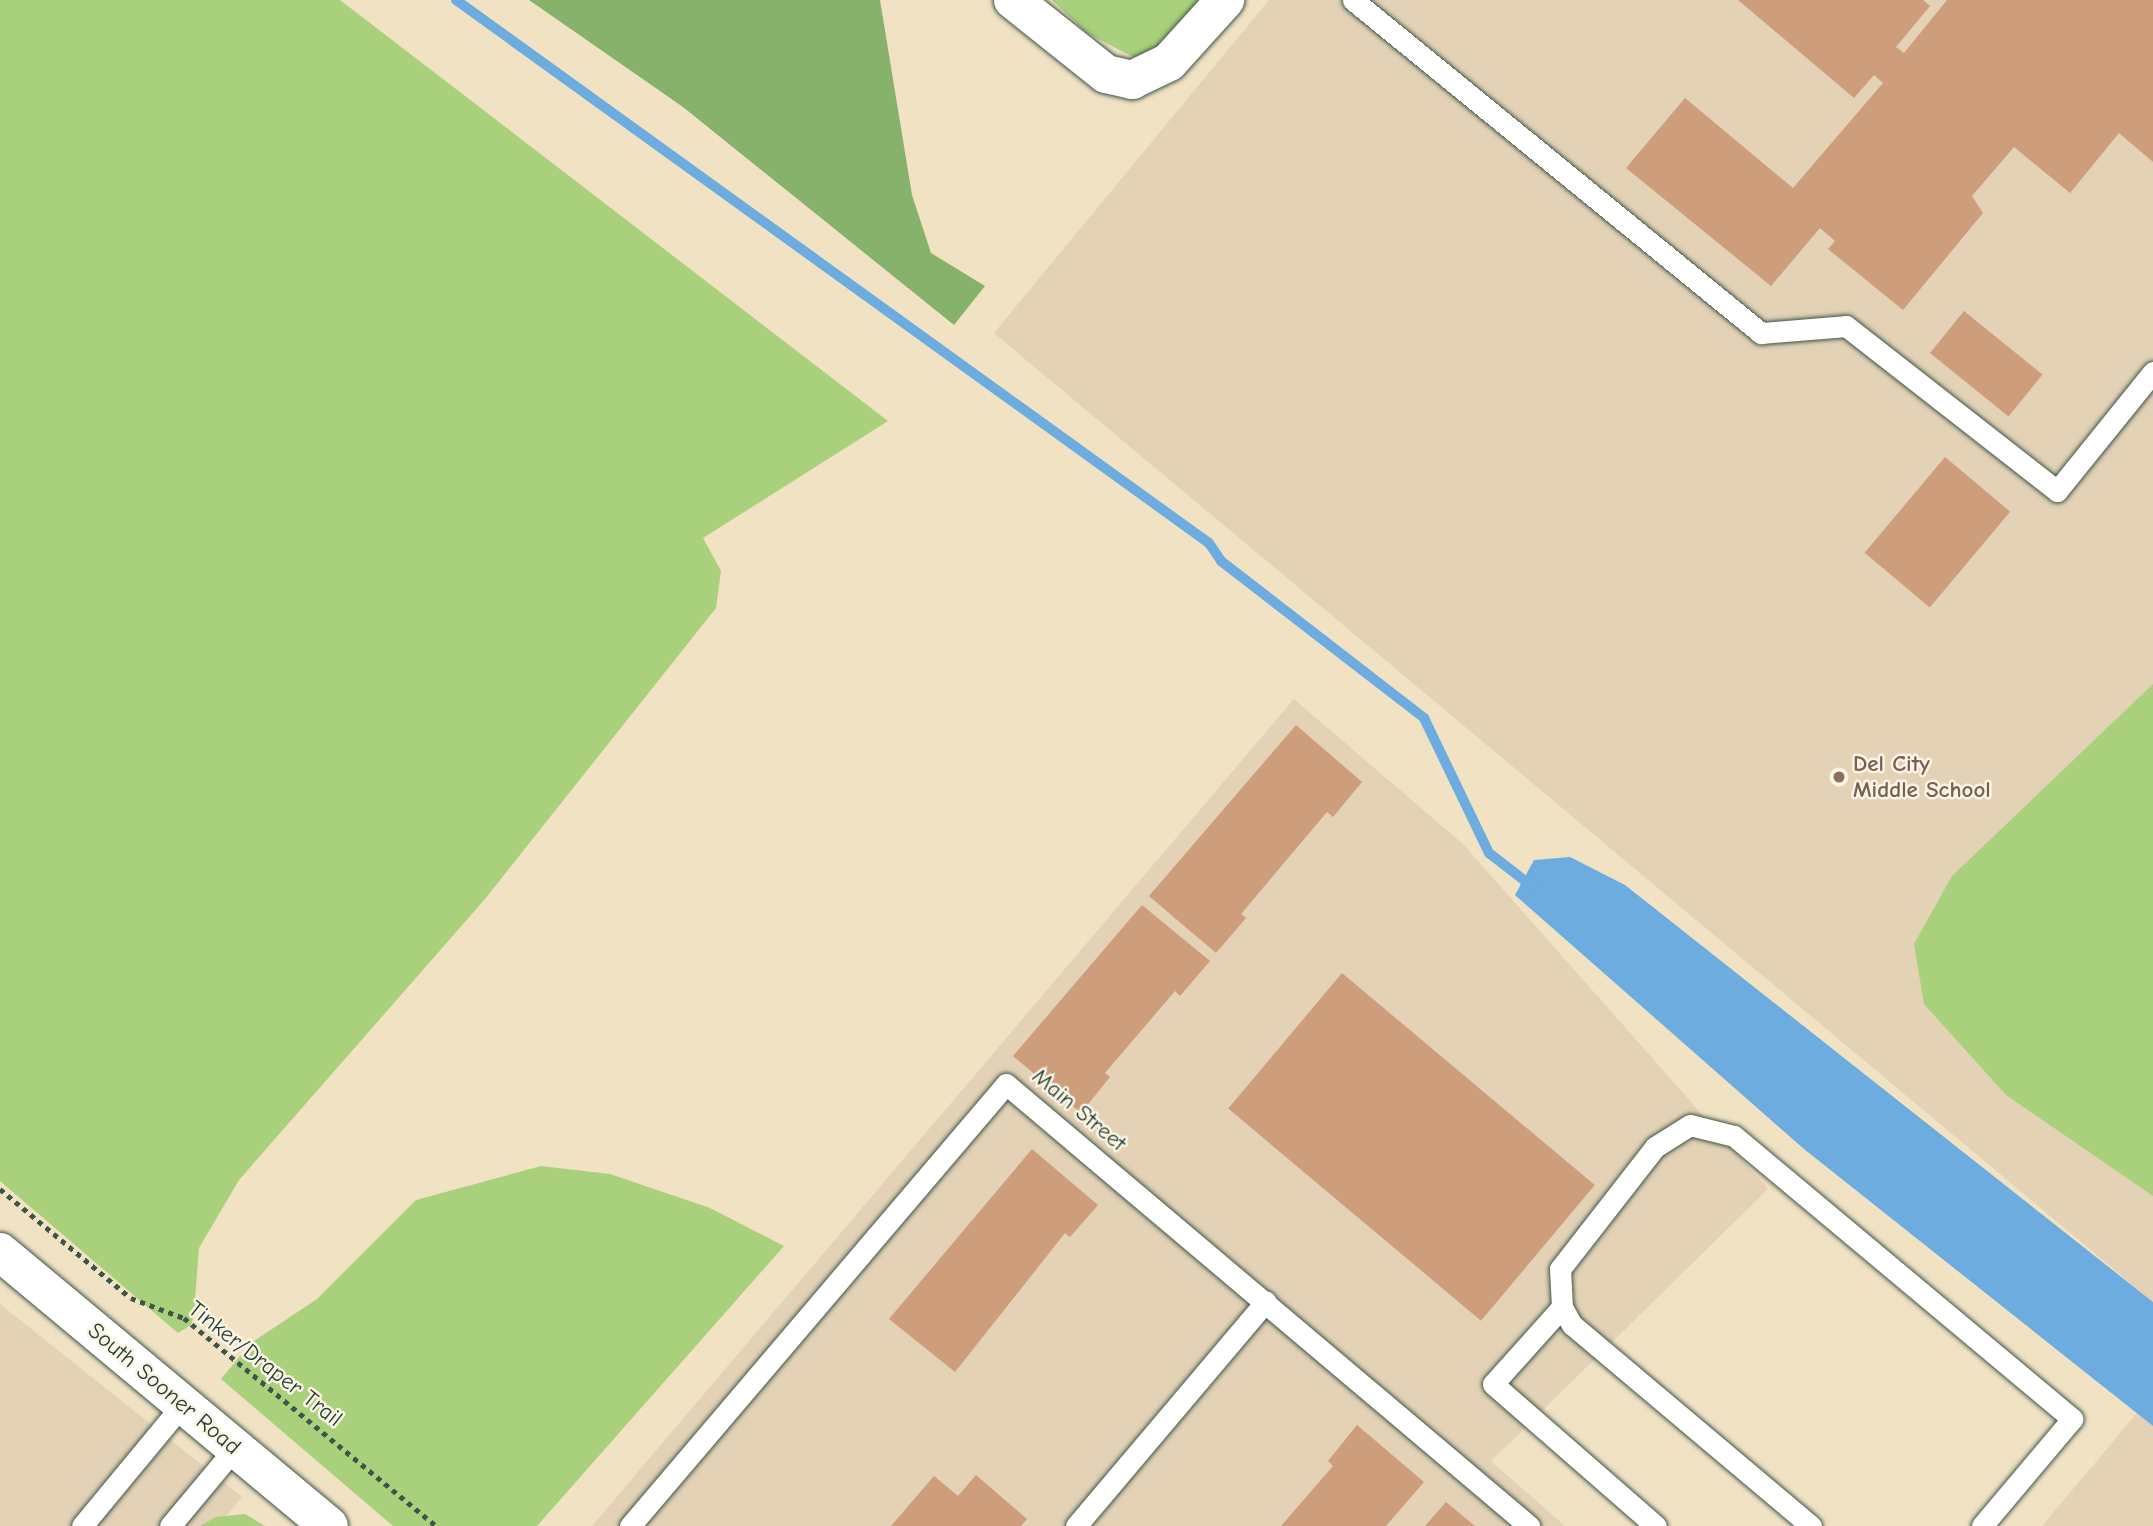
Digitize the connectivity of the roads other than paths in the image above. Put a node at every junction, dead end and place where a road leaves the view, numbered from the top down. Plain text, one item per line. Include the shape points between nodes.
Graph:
1 (1013, 0) edge
2 (1225, 0) edge
3 (1353, 0) edge
4 (2153, 372) edge
5 (0, 1252) edge
6 (1266, 1301) junction
7 (1562, 1307) junction
8 (183, 1404) junction
9 (235, 1448) junction
10 (82, 1526) edge
11 (170, 1526) edge
12 (329, 1526) edge
13 (630, 1526) edge
14 (1076, 1526) edge
15 (1529, 1526) edge
16 (1656, 1526) edge
17 (1811, 1526) edge
18 (1982, 1526) edge

1 - 2 main road via 1105,74 1132,80 1170,62
3 - 4 lane via 1761,333 1846,326 2057,491
5 - 8 main road, South Sooner Road
6 - 13 lane, Main Street via 1006,1084
6 - 14 lane
6 - 15 lane, Main Street
7 - 16 lane via 1493,1384
7 - 17 lane via 1572,1325
7 - 18 lane via 1560,1269 1655,1147 1690,1125 1734,1136 2072,1419
8 - 9 main road, South Sooner Road
8 - 10 lane
9 - 11 lane
9 - 12 main road, South Sooner Road

